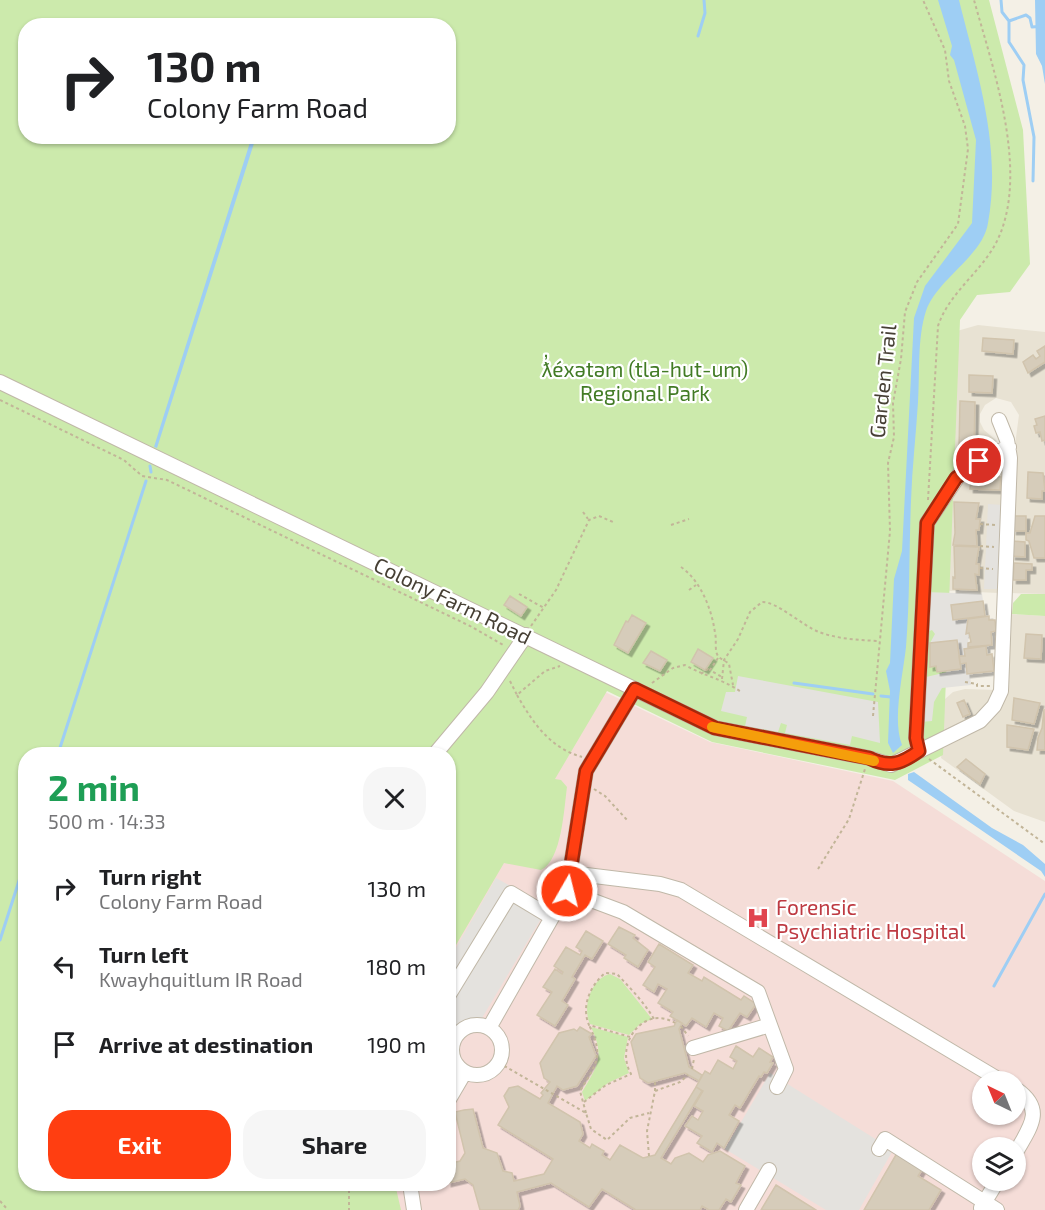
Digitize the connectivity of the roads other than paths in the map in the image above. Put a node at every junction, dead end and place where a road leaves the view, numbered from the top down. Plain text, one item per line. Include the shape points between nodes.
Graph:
1 (0, 382) edge
2 (999, 420) dead end
3 (1009, 447) junction
4 (526, 635) junction
5 (641, 689) junction
6 (441, 747) edge
7 (919, 751) junction
8 (570, 873) junction
9 (567, 891) junction
10 (551, 917) junction
11 (456, 983) edge
12 (770, 1025) junction
13 (489, 1028) junction
14 (456, 1032) edge
15 (693, 1047) dead end
16 (456, 1064) edge
17 (985, 1071) edge
18 (465, 1072) junction
19 (456, 1087) edge
20 (777, 1087) dead end
21 (1026, 1097) edge
22 (1025, 1137) edge
23 (879, 1149) dead end
24 (769, 1170) dead end
25 (411, 1191) edge
26 (991, 1191) edge
27 (982, 1206) edge
28 (414, 1210) edge
29 (746, 1210) edge
30 (997, 1210) edge

1 - 4 street, Colony Farm Road
2 - 3 street
3 - 7 street via 961,472 927,523 916,738
3 - 7 street, Colony Farm Road via 1002,689 994,706 980,721
4 - 5 street, Colony Farm Road
4 - 6 street via 488,692
5 - 7 street, Colony Farm Road via 715,728 891,765
5 - 8 street via 592,761 583,787
8 - 9 street
8 - 17 street via 681,890
9 - 10 street
9 - 12 street via 623,912 758,992
10 - 11 street via 511,893
10 - 13 street
12 - 15 street
12 - 20 street via 786,1070
13 - 14 street via 469,1026
13 - 18 street via 502,1044 499,1063 486,1074
16 - 18 street
18 - 19 street
21 - 22 street via 1035,1111
23 - 27 street via 885,1139
24 - 29 street
25 - 28 street
26 - 27 street
27 - 30 street

